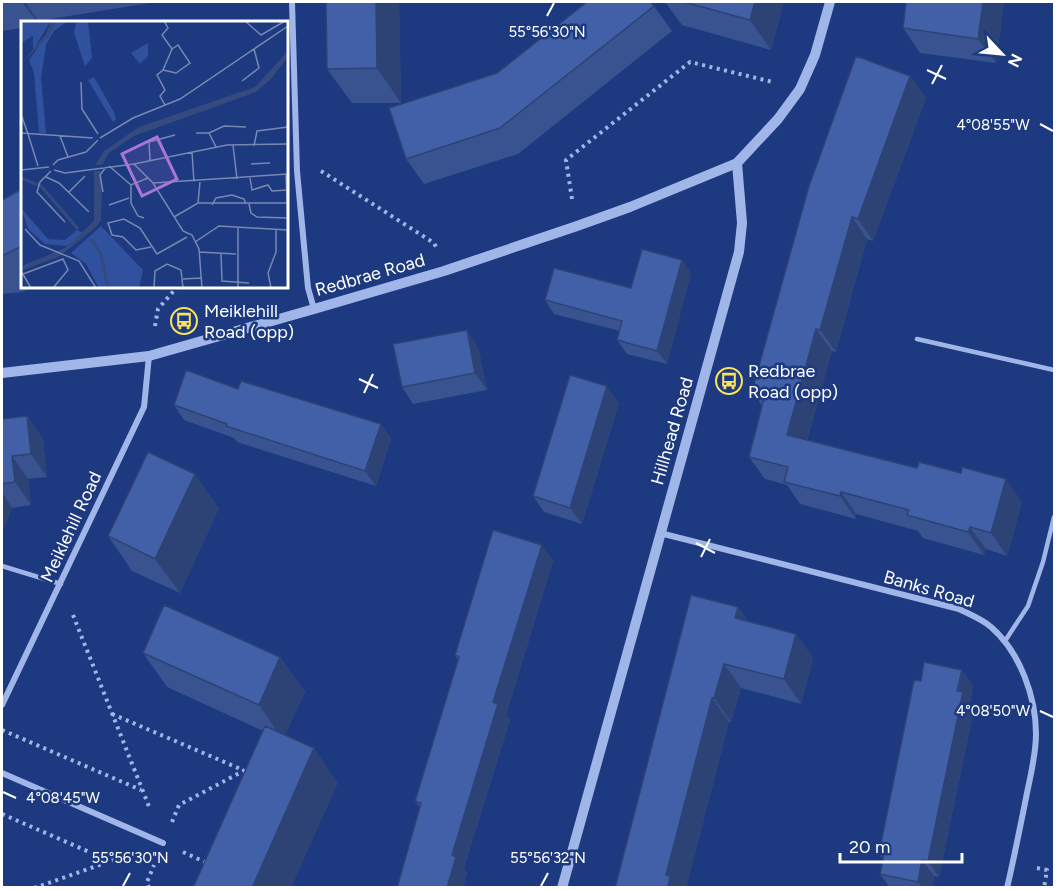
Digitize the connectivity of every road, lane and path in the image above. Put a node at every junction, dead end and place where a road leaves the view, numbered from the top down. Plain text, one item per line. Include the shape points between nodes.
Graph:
1 (292, 2) edge
2 (830, 2) edge
3 (800, 89) junction
4 (737, 163) junction
5 (297, 171) junction
6 (577, 226) junction
7 (444, 271) junction
8 (176, 288) edge
9 (314, 309) junction
10 (917, 339) dead end
11 (149, 356) junction
12 (1054, 370) edge
13 (2, 374) edge
14 (1054, 517) edge
15 (660, 533) junction
16 (2, 566) edge
17 (61, 584) junction
18 (1005, 641) junction
19 (2, 705) edge
20 (111, 714) junction
21 (2, 729) edge
22 (253, 766) edge
23 (244, 771) junction
24 (2, 772) edge
25 (142, 790) junction
26 (2, 814) edge
27 (163, 843) junction
28 (111, 861) junction
29 (214, 866) edge
30 (34, 888) edge
31 (149, 888) edge
32 (562, 888) edge
33 (1007, 888) edge

1 - 5 street
2 - 3 street via 815,55
3 - 4 street
3 - 6 path via 690,62 566,160
4 - 6 street, Redbrae Road
4 - 15 street, Hillhead Road via 740,252
5 - 7 path via 323,171 434,243
5 - 9 street via 308,288
6 - 7 street, Redbrae Road
7 - 9 street, Redbrae Road
8 - 11 path via 159,309
9 - 11 street, Redbrae Road
10 - 12 lane
11 - 13 street, Redbrae Road
11 - 17 street, Meiklehill Road via 144,407
14 - 18 lane via 1028,606
15 - 18 street, Banks Road via 959,609 978,618
15 - 32 street, Hillhead Road
16 - 17 lane
17 - 19 street, Meiklehill Road
17 - 20 path
18 - 33 street, Banks Road via 1026,683 1036,734
20 - 23 path
20 - 25 path
21 - 25 path
22 - 23 path
23 - 27 path via 179,805
24 - 27 street
25 - 27 path
26 - 28 path
27 - 28 path
27 - 29 path
27 - 31 path via 147,882
28 - 30 path

